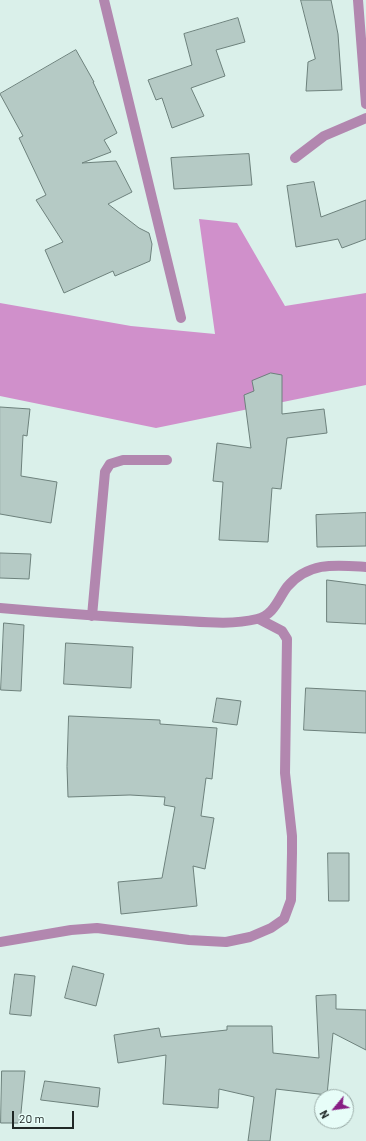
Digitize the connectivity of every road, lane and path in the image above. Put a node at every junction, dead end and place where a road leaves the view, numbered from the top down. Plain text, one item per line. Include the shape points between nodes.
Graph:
1 (104, 0) edge
2 (358, 0) edge
3 (366, 104) edge
4 (366, 118) edge
5 (295, 158) dead end
6 (181, 318) dead end
7 (167, 460) dead end
8 (366, 567) edge
9 (0, 608) edge
10 (92, 616) junction
11 (260, 619) junction
12 (0, 942) edge

1 - 6 street
2 - 3 street
4 - 5 street via 324,136
7 - 10 street via 123,460 110,464 105,472
8 - 11 street via 326,565 308,571 288,586 271,612
9 - 10 street
10 - 11 street via 233,623
11 - 12 street via 282,631 286,639 285,773 292,847 291,900 284,919 250,937 226,942 189,940 97,928

